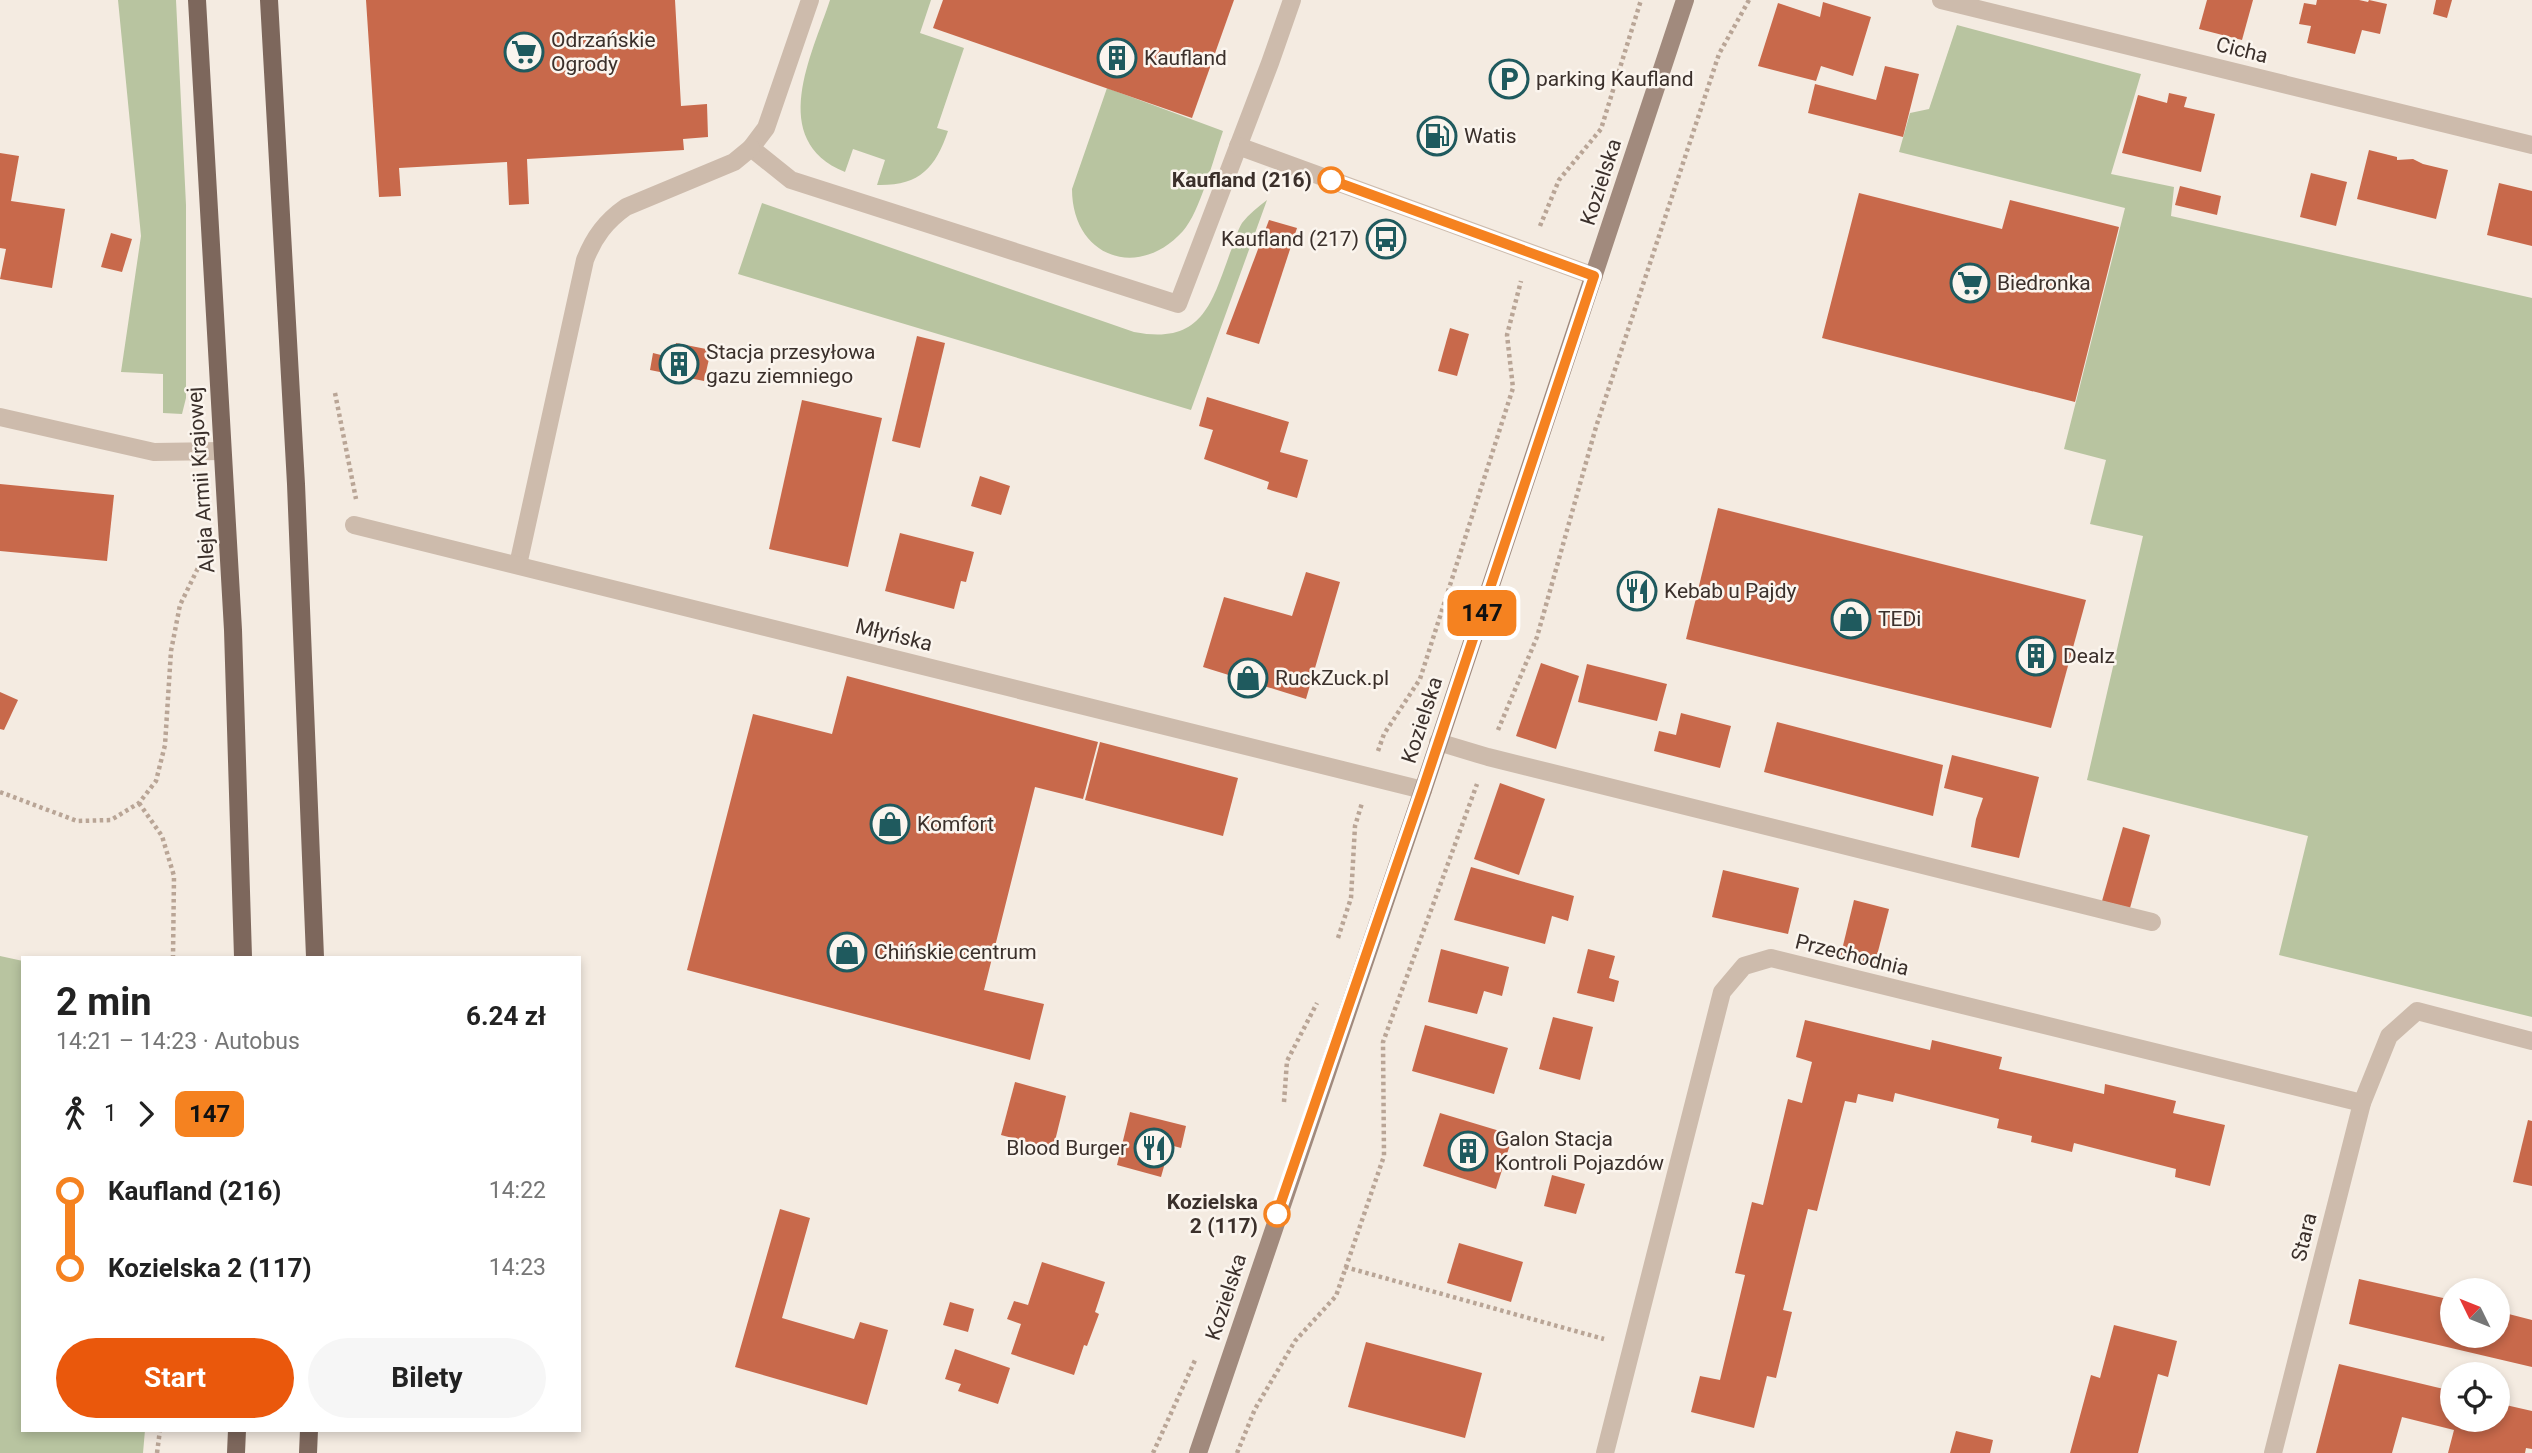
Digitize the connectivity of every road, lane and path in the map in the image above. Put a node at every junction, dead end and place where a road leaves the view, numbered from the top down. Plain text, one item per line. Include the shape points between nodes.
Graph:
1 (197, 0) edge
2 (269, 0) edge
3 (810, 0) edge
4 (1292, 0) edge
5 (1641, 0) edge
6 (1685, 0) edge
7 (1749, 0) edge
8 (1941, 0) edge
9 (1732, 33) dead end
10 (2532, 145) edge
11 (1238, 146) junction
12 (751, 148) junction
13 (1529, 252) junction
14 (1594, 276) junction
15 (335, 393) dead end
16 (0, 417) edge
17 (222, 451) junction
18 (358, 526) joint
19 (203, 557) dead end
20 (518, 565) junction
21 (1438, 742) junction
22 (1370, 776) junction
23 (1423, 789) junction
24 (0, 792) edge
25 (139, 803) junction
26 (2152, 922) dead end
27 (1335, 948) dead end
28 (173, 956) edge
29 (243, 956) edge
30 (315, 956) edge
31 (1320, 998) dead end
32 (2532, 1041) edge
33 (2362, 1103) junction
34 (1283, 1112) dead end
35 (1345, 1267) dead end
36 (1632, 1347) junction
37 (1201, 1348) dead end
38 (160, 1432) edge
39 (237, 1432) edge
40 (309, 1432) edge
41 (157, 1453) edge
42 (236, 1453) edge
43 (309, 1453) edge
44 (1153, 1453) edge
45 (1198, 1453) edge
46 (1605, 1453) edge
47 (2273, 1453) edge

1 - 17 main road, Aleja Armii Krajowej
2 - 30 main road via 296,484
3 - 12 street via 776,103
4 - 11 street
5 - 13 path via 1601,129 1559,180
6 - 14 main road, Kozielska
7 - 9 path
8 - 10 street, Cicha
11 - 12 street via 1178,304 791,180
11 - 13 street
12 - 20 street via 734,162 626,207 590,245
13 - 14 street
13 - 22 path via 1507,335 1513,388 1420,679 1384,734
14 - 21 main road, Kozielska
15 - 18 path
16 - 17 street via 154,452
17 - 29 main road, Aleja Armii Krajowej via 238,732
18 - 20 street, Młyńska
19 - 25 path via 180,605 171,650 165,745 156,781
20 - 22 street, Młyńska
21 - 23 main road, Kozielska
21 - 26 street
22 - 23 street, Młyńska
22 - 27 path via 1355,826 1351,898
23 - 45 main road, Kozielska
24 - 25 path via 77,821 111,820
25 - 28 path via 162,836 174,876
31 - 34 path via 1287,1061
32 - 33 street, Stara via 2417,1011 2389,1036
33 - 36 street, Przechodnia via 1771,958 1744,965 1723,992
33 - 47 street, Stara
35 - 36 path
36 - 46 street, Przechodnia
37 - 44 path
38 - 41 path
39 - 42 main road
40 - 43 main road

